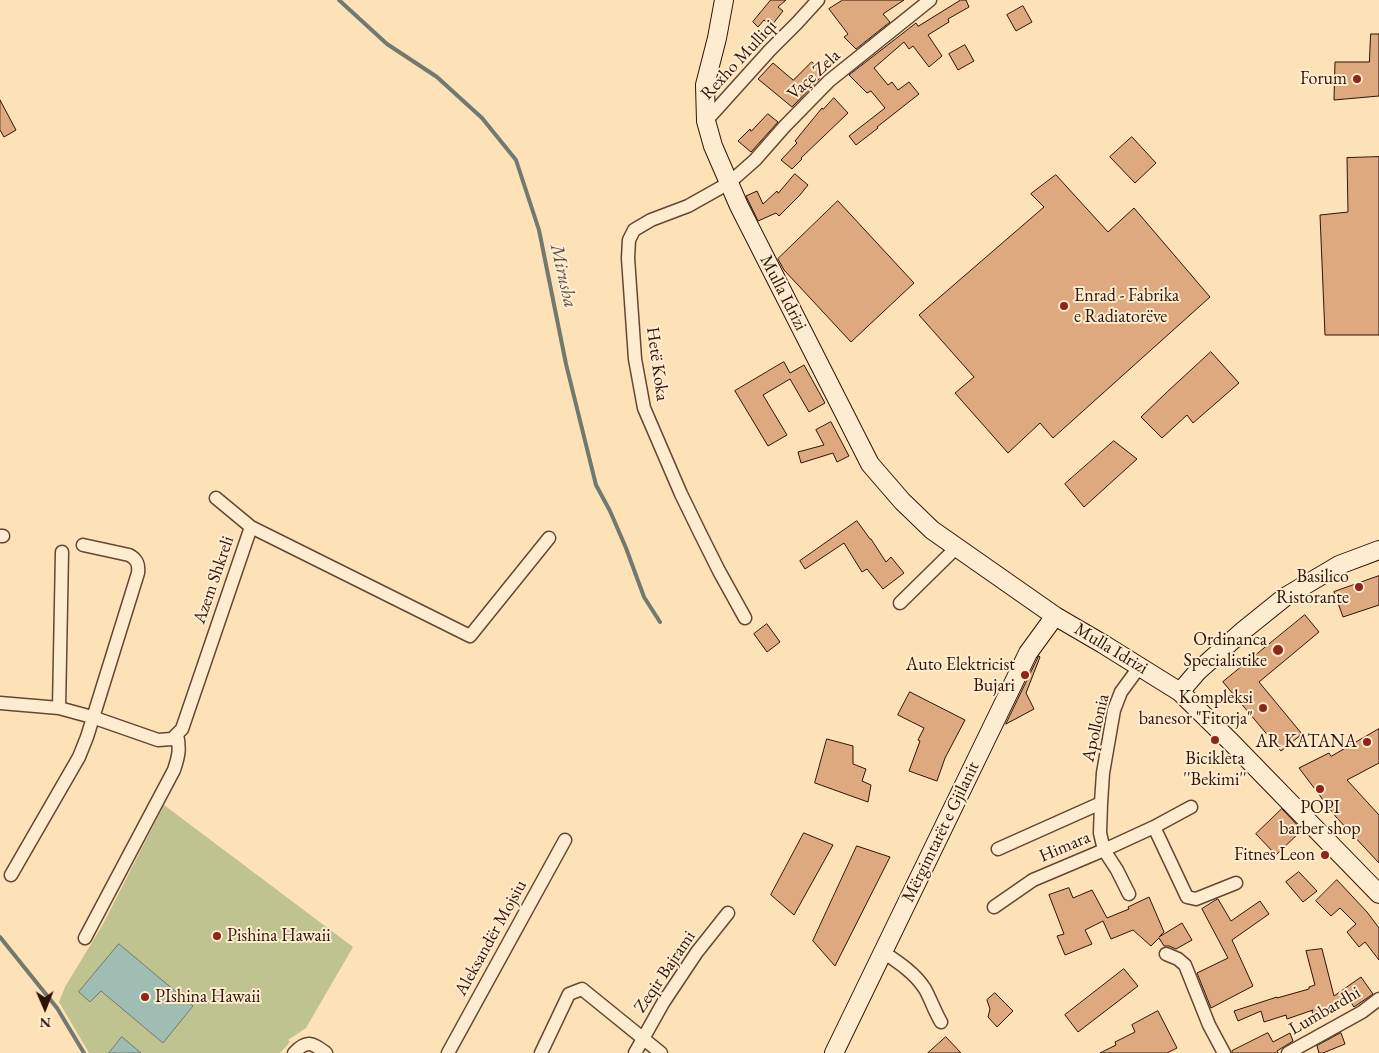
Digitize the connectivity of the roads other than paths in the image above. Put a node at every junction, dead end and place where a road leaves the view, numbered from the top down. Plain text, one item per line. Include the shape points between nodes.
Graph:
1 (724, 0) edge
2 (818, 0) edge
3 (930, 0) edge
4 (706, 121) junction
5 (728, 184) junction
6 (216, 498) dead end
7 (251, 527) junction
8 (549, 538) dead end
9 (83, 545) dead end
10 (957, 547) junction
11 (1379, 550) edge
12 (62, 552) dead end
13 (900, 603) dead end
14 (1055, 616) junction
15 (745, 618) dead end
16 (1140, 666) junction
17 (1180, 692) junction
18 (0, 703) edge
19 (59, 708) junction
20 (92, 717) junction
21 (177, 734) junction
22 (1101, 803) junction
23 (1191, 807) dead end
24 (1154, 827) junction
25 (564, 840) dead end
26 (998, 849) dead end
27 (1104, 850) junction
28 (11, 875) dead end
29 (1236, 883) dead end
30 (1129, 894) dead end
31 (1379, 894) edge
32 (994, 907) dead end
33 (728, 913) dead end
34 (85, 938) dead end
35 (882, 952) junction
36 (1166, 954) dead end
37 (1379, 999) edge
38 (941, 1022) dead end
39 (643, 1038) junction
40 (294, 1053) edge
41 (326, 1053) edge
42 (448, 1053) edge
43 (541, 1053) edge
44 (635, 1053) edge
45 (661, 1053) edge
46 (834, 1053) edge
47 (1224, 1053) edge
48 (1288, 1053) edge

1 - 4 street, Mulla Idrizi via 705,85
2 - 4 street, Rexho Mulliqi
3 - 5 street, Vaçe Zela via 829,81 756,160
4 - 5 street, Mulla Idrizi via 712,146
5 - 10 street, Mulla Idrizi via 870,464 932,530
5 - 15 street, Hetë Koka via 634,230 629,240 628,258 635,359 644,408 692,518
6 - 7 street
7 - 8 street, Azem Shkreli via 470,636
7 - 21 street, Azem Shkreli via 182,729
9 - 20 street via 129,555 136,559 138,569
10 - 13 street
10 - 14 street, Mulla Idrizi
11 - 17 street via 1339,566 1285,596 1211,659
12 - 19 street
14 - 16 street, Mulla Idrizi
14 - 35 street, Mërgimtarët e Gjilanit via 1028,653
16 - 17 street, Mulla Idrizi
16 - 22 street, Apollonia via 1121,692 1114,710
17 - 31 street, Mulla Idrizi
18 - 19 street
19 - 20 street
20 - 21 street via 158,740 172,739
20 - 28 street via 78,757
21 - 34 street via 180,747 174,770
22 - 26 street
22 - 27 street, Apollonia via 1100,833
23 - 24 street, Himara
24 - 27 street, Himara
24 - 29 street via 1187,897 1196,899
25 - 42 street, Aleksandër Mojsiu
27 - 30 street
27 - 32 street, Himara via 1032,880
33 - 39 street, Zeqir Bajrami via 697,952
35 - 38 street via 896,960 924,987
35 - 46 street, Mërgimtarët e Gjilanit
36 - 47 street via 1185,965
37 - 48 street, Lumbardhi via 1362,1012
39 - 43 street via 582,989 569,994
39 - 44 street, Zeqir Bajrami
39 - 45 street
40 - 41 street via 304,1044 312,1044

